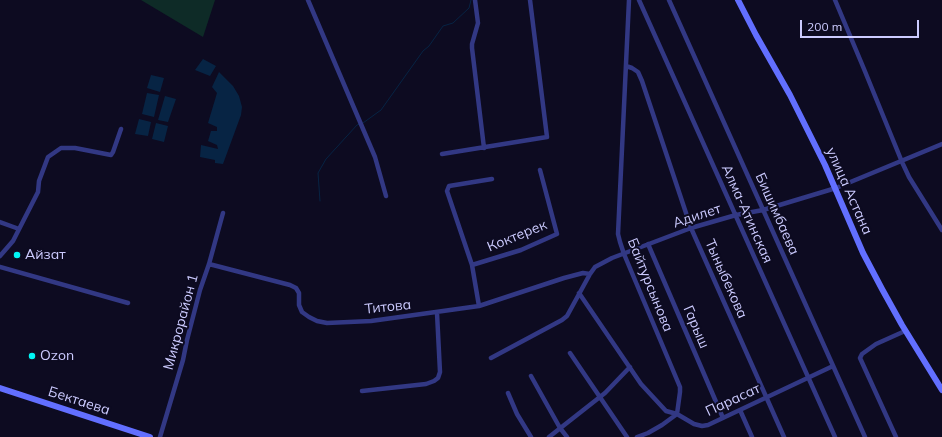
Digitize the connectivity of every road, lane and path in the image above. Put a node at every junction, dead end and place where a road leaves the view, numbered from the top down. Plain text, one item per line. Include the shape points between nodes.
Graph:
1 (308, 0) edge
2 (475, 0) edge
3 (530, 0) edge
4 (629, 0) edge
5 (639, 0) edge
6 (669, 0) edge
7 (738, 0) edge
8 (835, 0) edge
9 (626, 66) junction
10 (121, 129) dead end
11 (942, 144) edge
12 (484, 148) junction
13 (442, 154) dead end
14 (902, 162) junction
15 (540, 170) dead end
16 (492, 179) dead end
17 (836, 188) junction
18 (386, 196) dead end
19 (763, 210) junction
20 (223, 213) dead end
21 (736, 215) junction
22 (0, 222) edge
23 (691, 228) junction
24 (19, 229) junction
25 (942, 230) edge
26 (648, 244) junction
27 (624, 254) junction
28 (0, 256) edge
29 (209, 264) junction
30 (472, 265) junction
31 (0, 267) edge
32 (590, 274) junction
33 (579, 293) junction
34 (128, 304) dead end
35 (479, 306) junction
36 (437, 313) junction
37 (905, 331) junction
38 (570, 353) dead end
39 (491, 358) dead end
40 (833, 366) junction
41 (630, 367) junction
42 (531, 376) dead end
43 (808, 378) junction
44 (0, 388) edge
45 (942, 390) edge
46 (362, 391) dead end
47 (508, 393) dead end
48 (767, 397) junction
49 (600, 398) junction
50 (740, 410) junction
51 (676, 414) junction
52 (723, 418) junction
53 (560, 428) junction
54 (150, 437) edge
55 (160, 437) edge
56 (531, 437) edge
57 (549, 437) edge
58 (567, 437) edge
59 (626, 437) edge
60 (637, 437) edge
61 (752, 437) edge
62 (784, 437) edge
63 (835, 437) edge
64 (865, 437) edge
65 (896, 437) edge

1 - 18 street via 375,157
2 - 12 street via 478,23 472,48
3 - 12 street via 547,137
4 - 9 street, Байтурсынова
5 - 21 street, Алма-Атинская
6 - 19 street, Бишимбаева
7 - 17 main road, улица Астана via 790,95
8 - 14 street
9 - 23 street, Тыныбекова via 638,72 642,80
9 - 27 street, Байтурсынова via 618,234
10 - 24 street via 111,155 61,148 48,157 39,181 38,192
11 - 14 street, Адилет
12 - 13 street
14 - 17 street, Адилет
14 - 25 street
15 - 30 street, Коктерек via 557,234 520,250
16 - 30 street via 449,186 447,191
17 - 19 street, Адилет
17 - 37 main road, улица Астана via 863,253
19 - 21 street, Адилет
19 - 40 street, Бишимбаева
20 - 29 street, Микрорайон 1
21 - 23 street, Адилет
21 - 43 street, Алма-Атинская
22 - 24 street
23 - 26 street, Адилет
23 - 48 street, Тыныбекова
24 - 28 street
26 - 27 street, Адилет
26 - 52 street, Гарыш
27 - 32 street, Адилет via 603,262
27 - 51 street, Байтурсынова via 680,387
29 - 36 street, Титова via 296,288 302,312 319,322 371,321
29 - 55 street, Микрорайон 1
30 - 35 street
31 - 34 street
32 - 33 street, Адилет
32 - 35 street, Титова via 583,273 564,278
33 - 39 street, Адилет via 567,316 562,320
33 - 41 street, Парасат
35 - 36 street, Титова
36 - 46 street via 440,372 438,378 426,384
37 - 45 main road, улица Астана
37 - 65 street via 876,344 860,358
38 - 49 street
40 - 43 street, Парасат
40 - 64 street, Бишимбаева
41 - 49 street
41 - 51 street, Парасат via 641,384 666,411
42 - 53 street
43 - 48 street, Парасат
43 - 63 street, Алма-Атинская
44 - 54 main road, Бектаева
47 - 56 street
48 - 50 street, Парасат
48 - 62 street, Тыныбекова
49 - 53 street
49 - 59 street
50 - 52 street, Парасат
50 - 61 street
51 - 52 street, Парасат via 702,426
51 - 60 street
53 - 57 street
53 - 58 street

